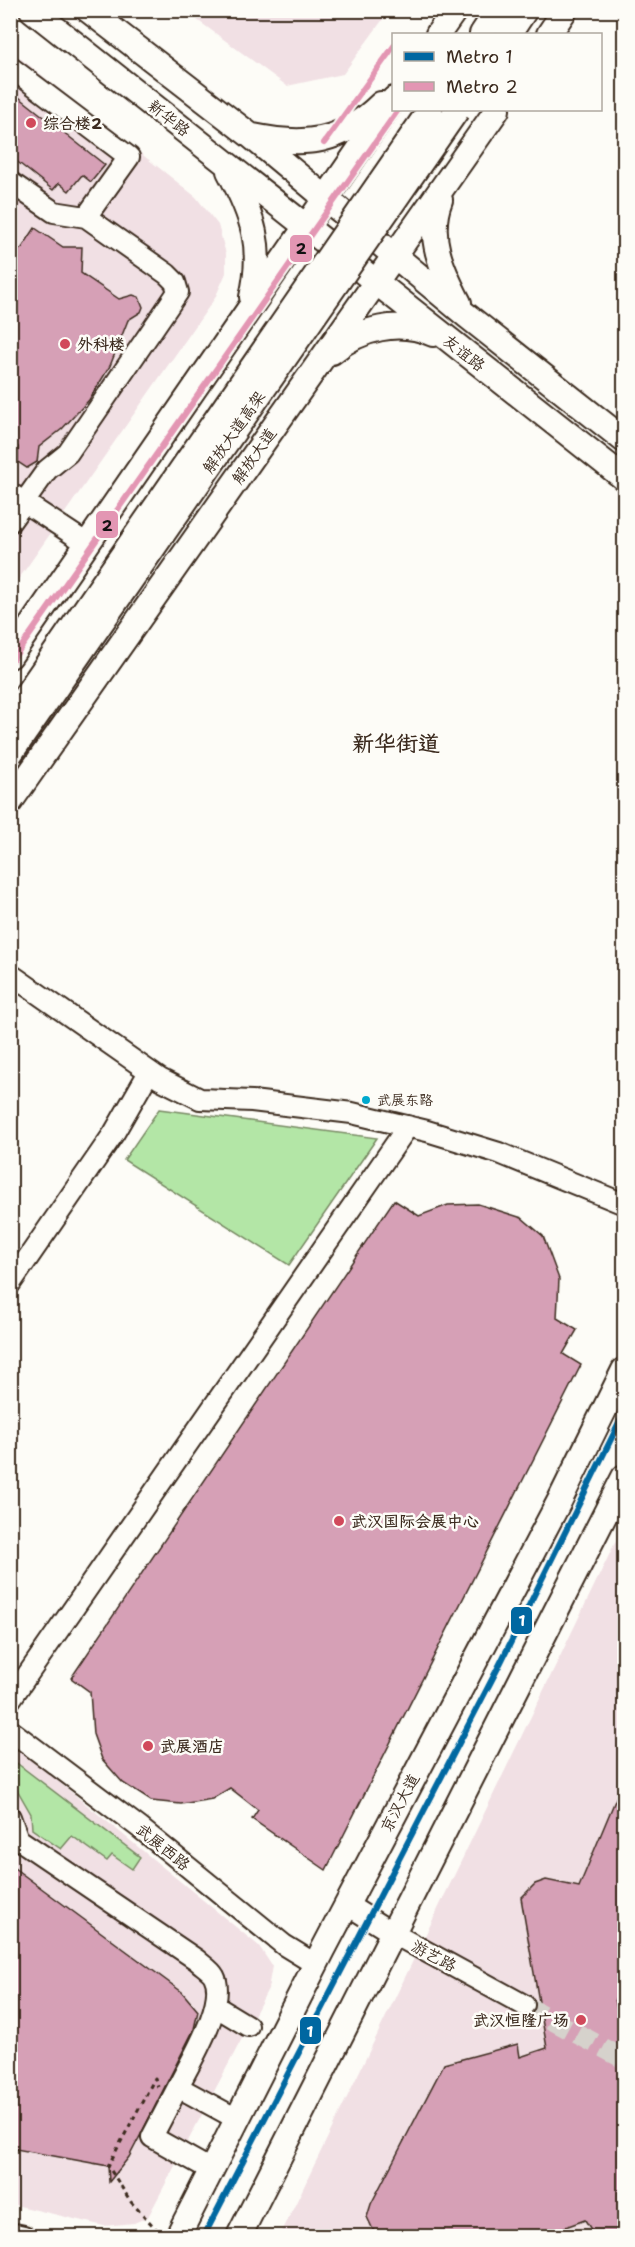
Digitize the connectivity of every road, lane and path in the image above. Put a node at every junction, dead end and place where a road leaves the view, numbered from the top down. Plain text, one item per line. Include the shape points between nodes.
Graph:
1 (32, 10) edge
2 (88, 10) edge
3 (455, 10) edge
4 (498, 10) edge
5 (525, 10) edge
6 (565, 10) edge
7 (439, 33) edge
8 (483, 33) edge
9 (510, 33) edge
10 (550, 33) edge
11 (10, 67) edge
12 (392, 93) edge
13 (392, 100) edge
14 (429, 111) edge
15 (456, 111) edge
16 (496, 111) edge
17 (251, 136) junction
18 (224, 161) junction
19 (10, 182) edge
20 (446, 184) junction
21 (326, 197) junction
22 (86, 217) junction
23 (305, 226) junction
24 (395, 256) junction
25 (376, 283) junction
26 (466, 315) junction
27 (239, 322) junction
28 (451, 342) junction
29 (317, 366) junction
30 (624, 440) edge
31 (624, 478) edge
32 (17, 497) edge
33 (10, 522) edge
34 (86, 543) junction
35 (10, 656) edge
36 (10, 718) edge
37 (10, 754) edge
38 (10, 802) edge
39 (10, 974) edge
40 (149, 1072) junction
41 (408, 1126) junction
42 (624, 1204) edge
43 (10, 1284) edge
44 (624, 1370) edge
45 (624, 1477) edge
46 (10, 1701) edge
47 (10, 1730) edge
48 (10, 1817) edge
49 (346, 1904) junction
50 (394, 1934) junction
51 (315, 1964) junction
52 (524, 2005) tunnel mouth
53 (215, 2006) junction
54 (248, 2026) dead end
55 (178, 2086) junction
56 (237, 2119) junction
57 (212, 2170) junction
58 (10, 2233) edge
59 (24, 2236) edge
60 (167, 2236) edge
61 (178, 2236) edge
62 (239, 2236) edge

1 - 18 main road, 新华路
2 - 17 main road
3 - 7 main road
4 - 8 main road
5 - 9 main road
6 - 10 main road
11 - 22 street via 129,157
12 - 17 main road via 368,117 315,141 289,143
13 - 21 main road
14 - 36 main road, 解放大道高架, bridge
15 - 37 main road, 解放大道高架, bridge
16 - 20 main road, 解放大道
17 - 21 main road
18 - 23 main road, 新华路
18 - 27 main road via 244,198 258,250 258,271 251,298
19 - 22 street via 54,212
20 - 24 main road, 解放大道
20 - 26 main road via 436,209 436,250
21 - 23 main road
21 - 24 main road, 友谊路
22 - 32 street via 167,274 178,292 68,453
23 - 25 main road, 友谊路
23 - 27 main road
24 - 25 main road, 解放大道
24 - 26 main road, 友谊路
25 - 28 main road, 友谊路
25 - 29 main road, 解放大道
26 - 30 main road, 友谊路
27 - 34 main road
28 - 29 main road via 427,331 383,327 356,336
28 - 31 main road, 友谊路
29 - 38 main road, 解放大道
32 - 33 street
32 - 34 street
34 - 35 main road
39 - 40 street
40 - 41 street via 200,1099 352,1113
40 - 43 street via 114,1133
41 - 42 street via 499,1153
41 - 46 street
44 - 49 main road, 京汉大道 via 560,1500
45 - 50 main road
47 - 51 street, 武展西路 via 140,1828 284,1945
48 - 53 street via 18,1839 214,1975 219,1992
49 - 50 street, 游艺路
49 - 51 main road, 京汉大道
50 - 52 street, 游艺路
50 - 62 main road
51 - 56 main road, 京汉大道
53 - 54 street
53 - 55 street
55 - 56 street
55 - 57 street via 152,2137
55 - 60 path via 161,2096 155,2078 108,2166 142,2216
56 - 57 main road, 京汉大道
57 - 61 main road, 京汉大道
58 - 59 street

